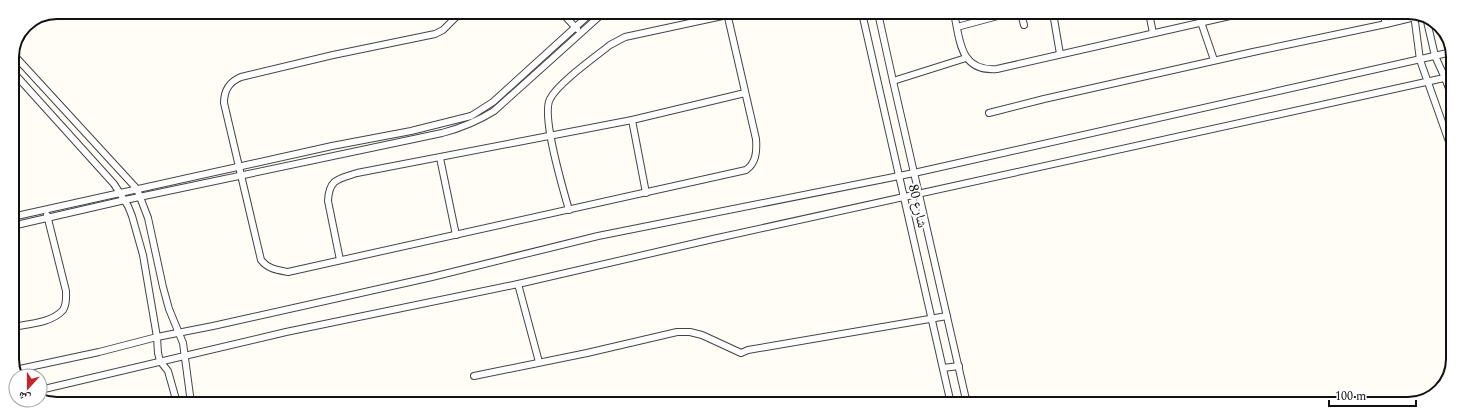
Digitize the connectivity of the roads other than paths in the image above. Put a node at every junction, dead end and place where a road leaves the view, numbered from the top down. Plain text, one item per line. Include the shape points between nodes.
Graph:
1 (454, 19) edge
2 (568, 19) edge
3 (584, 19) edge
4 (596, 19) edge
5 (706, 19) edge
6 (728, 19) edge
7 (863, 19) edge
8 (879, 19) edge
9 (955, 19) edge
10 (987, 19) edge
11 (1022, 19) edge
12 (1054, 19) edge
13 (1150, 19) edge
14 (1215, 19) edge
15 (1385, 19) edge
16 (1402, 19) edge
17 (1415, 19) edge
18 (1201, 22) junction
19 (1386, 24) junction
20 (1428, 24) edge
21 (1024, 25) dead end
22 (575, 27) junction
23 (957, 27) junction
24 (581, 33) junction
25 (1153, 33) junction
26 (1446, 53) edge
27 (1060, 54) junction
28 (1435, 56) junction
29 (966, 58) junction
30 (19, 60) edge
31 (1214, 60) junction
32 (1420, 60) junction
33 (1446, 78) joint
34 (19, 79) edge
35 (893, 81) junction
36 (1429, 82) junction
37 (745, 93) junction
38 (989, 113) dead end
39 (632, 120) junction
40 (1446, 132) edge
41 (550, 136) junction
42 (440, 158) junction
43 (239, 167) junction
44 (914, 173) junction
45 (899, 175) junction
46 (241, 176) junction
47 (137, 189) junction
48 (121, 193) junction
49 (646, 193) junction
50 (919, 194) junction
51 (141, 197) junction
52 (904, 197) junction
53 (125, 200) junction
54 (46, 210) junction
55 (569, 210) junction
56 (19, 216) edge
57 (48, 219) junction
58 (19, 225) edge
59 (456, 235) junction
60 (340, 260) junction
61 (518, 284) junction
62 (947, 316) junction
63 (931, 318) junction
64 (19, 326) edge
65 (178, 333) junction
66 (157, 337) junction
67 (185, 356) junction
68 (160, 361) junction
69 (539, 362) junction
70 (958, 366) junction
71 (24, 368) edge
72 (943, 368) junction
73 (474, 376) dead end
74 (48, 388) edge
75 (175, 397) edge
76 (190, 397) edge
77 (949, 397) edge
78 (965, 397) edge

1 - 43 street via 435,34 333,55 234,80 226,91 224,103
2 - 22 street
3 - 22 street
4 - 24 street
5 - 41 street via 624,38 610,45 566,81 550,100
6 - 37 street
7 - 45 street, شارع 80
8 - 35 street, شارع 80
9 - 23 street
10 - 23 street
11 - 21 street
12 - 27 street
13 - 25 street
14 - 18 street
15 - 19 street
16 - 19 street
17 - 32 street
18 - 25 street
18 - 31 street
19 - 31 street
20 - 28 street
22 - 24 street
22 - 43 street via 493,102 471,116 417,130
23 - 29 street via 962,52
24 - 46 street via 494,111 474,122 442,133
25 - 27 street
26 - 28 street
27 - 29 street via 988,70 972,64
28 - 32 street
28 - 33 street
29 - 35 street
30 - 47 street
31 - 38 street
32 - 36 street
32 - 44 street
33 - 36 street
34 - 48 street
35 - 44 street, شارع 80
36 - 40 street
36 - 50 street
37 - 39 street
37 - 49 street via 757,151 750,167
39 - 41 street
39 - 49 street
41 - 42 street
41 - 55 street
42 - 59 street
42 - 60 street via 357,173 331,183 328,201
43 - 46 street
43 - 47 street
44 - 45 street
44 - 50 street, شارع 80
45 - 52 street, شارع 80
45 - 65 street via 598,236 432,277
46 - 51 street
46 - 60 street via 261,260 265,265 288,272
47 - 48 street
47 - 51 street
48 - 53 street
48 - 54 street
49 - 55 street
50 - 52 street
50 - 62 street, شارع 80
51 - 53 street
51 - 65 street via 163,287
52 - 61 street
52 - 63 street, شارع 80
53 - 57 street
53 - 66 street via 142,255
54 - 56 street
54 - 57 street
55 - 59 street
57 - 58 street
57 - 64 street via 66,291 66,301 56,316
59 - 60 street
61 - 67 street via 286,332
61 - 69 street
62 - 63 street
62 - 70 street, شارع 80
63 - 69 street via 741,352 702,335 677,332
63 - 72 street, شارع 80
65 - 66 street
65 - 67 street
66 - 68 street
66 - 71 street
67 - 68 street
67 - 76 street
68 - 74 street
68 - 75 street via 168,371
69 - 73 street
70 - 72 street
70 - 78 street, شارع 80
72 - 77 street, شارع 80

